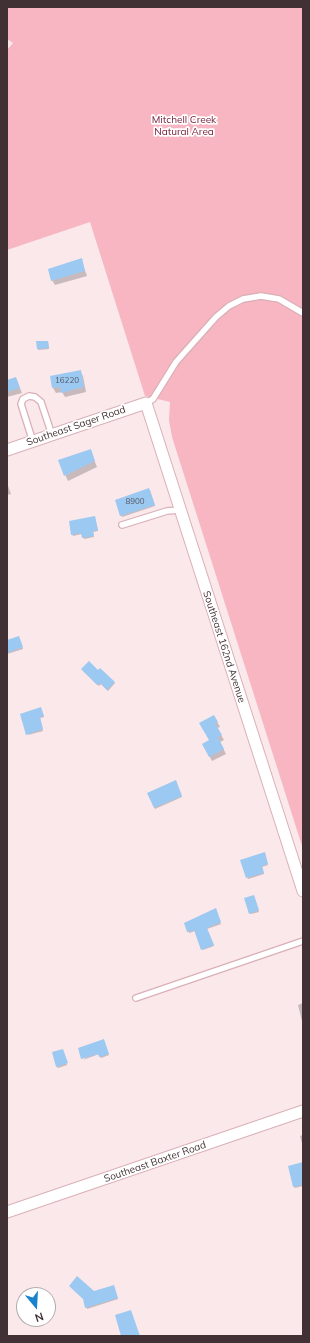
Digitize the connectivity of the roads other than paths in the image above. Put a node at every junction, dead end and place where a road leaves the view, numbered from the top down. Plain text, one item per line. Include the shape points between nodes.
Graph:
1 (303, 313) edge
2 (146, 402) junction
3 (52, 435) junction
4 (32, 442) junction
5 (7, 450) edge
6 (180, 510) junction
7 (122, 525) dead end
8 (303, 891) edge
9 (303, 941) edge
10 (136, 998) dead end
11 (303, 1111) edge
12 (7, 1212) edge

1 - 2 lane via 279,299 261,296 243,299 229,306 176,362 153,400
2 - 3 street, Southeast Sager Road
2 - 6 street, Southeast 162nd Avenue
3 - 4 street, Southeast Sager Road
3 - 4 lane via 41,402 29,396 23,399 21,404
4 - 5 street, Southeast Sager Road
6 - 7 lane via 167,511
6 - 8 street, Southeast 162nd Avenue
9 - 10 lane
11 - 12 street, Southeast Baxter Road

